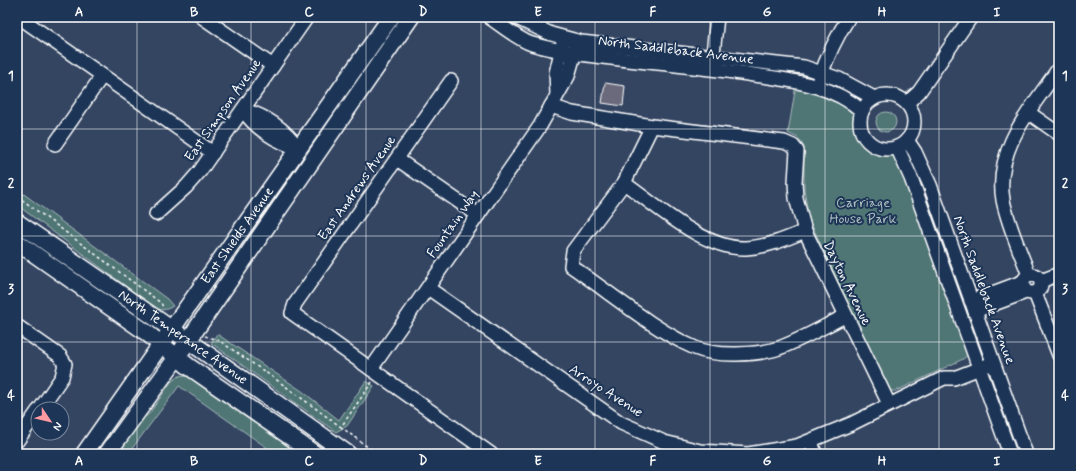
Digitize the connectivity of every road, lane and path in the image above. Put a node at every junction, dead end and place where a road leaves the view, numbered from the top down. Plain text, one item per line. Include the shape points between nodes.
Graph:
1 (19, 17) edge
2 (202, 17) edge
3 (307, 17) edge
4 (391, 17) edge
5 (411, 17) edge
6 (489, 17) edge
7 (515, 17) edge
8 (717, 17) edge
9 (849, 17) edge
10 (971, 17) edge
11 (564, 38) junction
12 (577, 47) junction
13 (561, 51) junction
14 (713, 55) junction
15 (273, 66) junction
16 (1059, 68) edge
17 (711, 69) junction
18 (822, 72) junction
19 (102, 76) junction
20 (451, 81) dead end
21 (816, 86) junction
22 (557, 94) junction
23 (874, 98) junction
24 (907, 103) junction
25 (551, 106) junction
26 (243, 110) junction
27 (862, 111) junction
28 (1029, 113) junction
29 (652, 126) junction
30 (1059, 134) edge
31 (55, 144) dead end
32 (902, 144) junction
33 (298, 148) junction
34 (213, 153) junction
35 (397, 159) junction
36 (624, 183) junction
37 (17, 196) edge
38 (156, 214) dead end
39 (478, 216) junction
40 (17, 222) edge
41 (805, 231) junction
42 (17, 242) edge
43 (1059, 274) edge
44 (1031, 285) junction
45 (428, 288) junction
46 (973, 306) junction
47 (165, 310) dead end
48 (845, 316) junction
49 (17, 326) edge
50 (172, 330) junction
51 (207, 338) dead end
52 (188, 340) junction
53 (162, 345) junction
54 (1059, 356) edge
55 (177, 357) junction
56 (991, 358) junction
57 (978, 363) junction
58 (374, 372) junction
59 (45, 401) edge
60 (889, 404) junction
61 (30, 423) edge
62 (341, 428) junction
63 (17, 441) edge
64 (662, 448) edge
65 (813, 448) edge
66 (84, 454) edge
67 (107, 454) edge
68 (315, 454) edge
69 (348, 454) edge
70 (377, 454) edge
71 (491, 454) edge
72 (1010, 454) edge
73 (1026, 454) edge

1 - 19 street
2 - 15 street
3 - 15 street, East Simpson Avenue
4 - 33 main road, East Shields Avenue
5 - 52 main road, East Shields Avenue
6 - 13 street, North Saddleback Avenue via 530,44
7 - 11 street, North Saddleback Avenue
8 - 14 street
9 - 18 street via 839,32
10 - 24 street via 918,92
11 - 12 street, North Saddleback Avenue
11 - 13 street, Fountain Way
12 - 13 street, North Saddleback Avenue
12 - 14 street, North Saddleback Avenue
12 - 17 street, North Saddleback Avenue
12 - 22 street, Fountain Way via 568,76
13 - 22 street, Fountain Way via 556,73
14 - 17 street
14 - 18 street, North Saddleback Avenue via 804,67
15 - 26 street, East Simpson Avenue
16 - 28 street
17 - 21 street, North Saddleback Avenue
18 - 21 street
18 - 23 street, North Saddleback Avenue
19 - 31 street
19 - 34 street
20 - 35 street, East Andrews Avenue
21 - 27 street, North Saddleback Avenue via 842,97
22 - 25 street, Fountain Way
23 - 24 street via 889,94
23 - 27 street
24 - 32 street via 913,114 914,123 912,132
25 - 29 street via 572,113
25 - 39 street, Fountain Way
26 - 33 street via 256,113 290,136
26 - 34 street, East Simpson Avenue
27 - 32 street via 860,127 863,136 870,143 878,148 887,149
28 - 30 street
28 - 44 street via 1008,147 1003,163 1002,180 1006,210
29 - 36 street
29 - 41 street, Dayton Avenue via 784,142 793,146 797,151 796,198
32 - 46 street, North Saddleback Avenue via 915,152 930,185
32 - 57 street via 911,178
33 - 50 main road, East Shields Avenue
34 - 38 street, East Simpson Avenue via 186,187
35 - 39 street
35 - 58 street, East Andrews Avenue via 295,304 292,313
36 - 41 street via 697,235 726,246 745,248 768,245
36 - 48 street via 573,251 571,266 664,331 697,348 727,353 756,353 779,348
37 - 47 path via 161,303
39 - 45 street, Fountain Way
40 - 50 main road, North Temperance Avenue
41 - 48 street, Dayton Avenue
42 - 53 main road, North Temperance Avenue
43 - 44 street
44 - 46 street
44 - 54 street
45 - 58 street, Fountain Way
45 - 64 street, Arroyo Avenue via 621,423
46 - 56 street, North Saddleback Avenue
48 - 60 street, Dayton Avenue
49 - 59 street via 60,356 65,364 62,377
50 - 52 main road, North Temperance Avenue
50 - 53 main road, East Shields Avenue
51 - 62 path via 218,340 230,348
52 - 55 main road, East Shields Avenue
52 - 69 main road, North Temperance Avenue
53 - 55 main road, North Temperance Avenue
53 - 66 main road, East Shields Avenue
55 - 67 main road, East Shields Avenue
55 - 68 main road, North Temperance Avenue
56 - 57 street, Arroyo Avenue
56 - 73 street, North Saddleback Avenue
57 - 60 street, Arroyo Avenue via 954,378 944,378
57 - 72 street
58 - 62 path
58 - 71 street
60 - 65 street, Arroyo Avenue
61 - 63 street
62 - 70 path
64 - 65 street, Arroyo Avenue via 748,454 797,446

